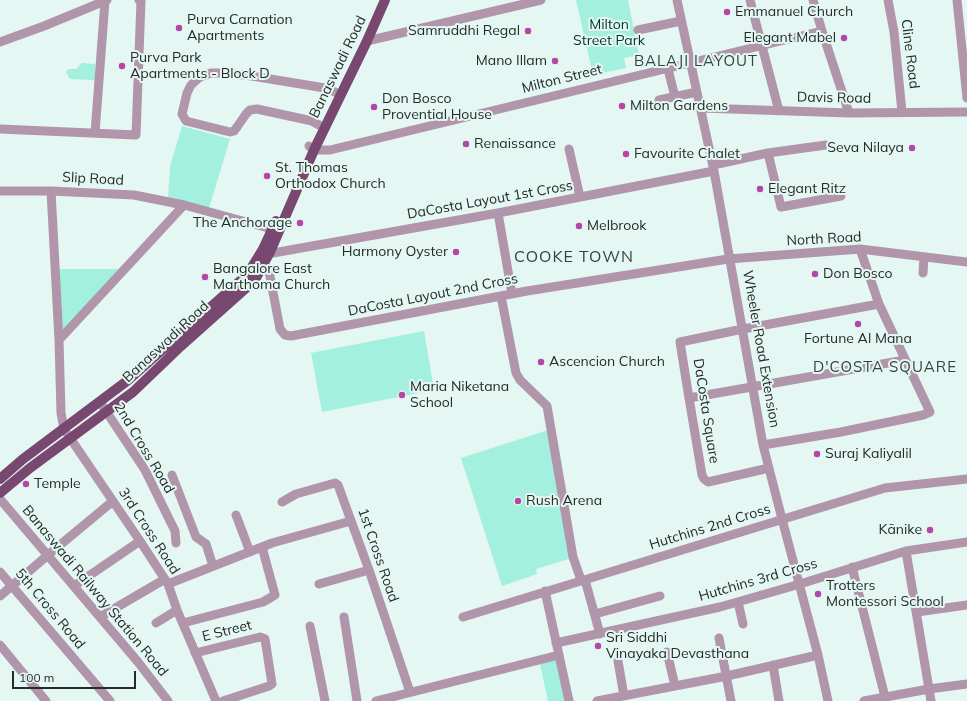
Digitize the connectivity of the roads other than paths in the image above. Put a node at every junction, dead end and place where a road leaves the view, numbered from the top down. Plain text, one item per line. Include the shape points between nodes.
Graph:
1 (106, 0) edge
2 (139, 0) edge
3 (378, 0) edge
4 (385, 0) edge
5 (541, 0) edge
6 (677, 0) edge
7 (750, 0) edge
8 (813, 0) edge
9 (888, 0) edge
10 (957, 0) edge
11 (681, 21) junction
12 (638, 30) dead end
13 (822, 31) junction
14 (367, 41) junction
15 (0, 42) edge
16 (762, 47) junction
17 (692, 63) junction
18 (668, 69) junction
19 (286, 76) dead end
20 (317, 87) junction
21 (335, 92) junction
22 (697, 92) junction
23 (675, 97) junction
24 (967, 98) edge
25 (659, 100) dead end
26 (701, 108) junction
27 (779, 111) junction
28 (902, 112) junction
29 (967, 112) edge
30 (849, 114) junction
31 (319, 125) junction
32 (0, 129) edge
33 (94, 133) junction
34 (826, 145) dead end
35 (311, 148) junction
36 (569, 149) dead end
37 (768, 153) junction
38 (714, 168) junction
39 (0, 191) edge
40 (51, 191) junction
41 (841, 196) dead end
42 (580, 197) junction
43 (184, 205) junction
44 (498, 213) junction
45 (276, 230) junction
46 (860, 249) junction
47 (267, 250) junction
48 (924, 257) junction
49 (731, 259) junction
50 (967, 262) edge
51 (260, 263) junction
52 (923, 273) dead end
53 (512, 294) junction
54 (502, 296) junction
55 (878, 304) junction
56 (743, 329) junction
57 (59, 340) junction
58 (905, 360) junction
59 (753, 386) junction
60 (689, 398) junction
61 (100, 402) junction
62 (106, 411) junction
63 (64, 429) junction
64 (70, 438) junction
65 (763, 445) junction
66 (769, 468) junction
67 (172, 475) dead end
68 (0, 479) edge
69 (967, 479) edge
70 (0, 493) edge
71 (0, 499) edge
72 (113, 501) junction
73 (282, 502) dead end
74 (236, 515) dead end
75 (782, 519) junction
76 (351, 521) junction
77 (140, 541) junction
78 (967, 542) edge
79 (176, 543) dead end
80 (262, 548) junction
81 (906, 550) junction
82 (250, 552) junction
83 (48, 555) junction
84 (213, 566) junction
85 (852, 567) junction
86 (369, 570) junction
87 (0, 572) edge
88 (583, 580) junction
89 (166, 581) junction
90 (319, 584) dead end
91 (800, 584) junction
92 (12, 586) junction
93 (74, 586) junction
94 (545, 592) junction
95 (0, 596) edge
96 (660, 596) dead end
97 (738, 602) junction
98 (967, 605) edge
99 (177, 610) junction
100 (917, 612) junction
101 (595, 614) junction
102 (100, 617) junction
103 (344, 617) dead end
104 (464, 617) dead end
105 (156, 623) dead end
106 (183, 623) junction
107 (744, 624) dead end
108 (310, 626) dead end
109 (600, 634) junction
110 (718, 638) dead end
111 (556, 643) junction
112 (0, 645) edge
113 (667, 652) dead end
114 (195, 653) junction
115 (559, 655) junction
116 (818, 655) junction
117 (618, 661) dead end
118 (773, 665) junction
119 (727, 676) junction
120 (967, 684) edge
121 (675, 686) junction
122 (929, 689) junction
123 (410, 692) junction
124 (624, 696) junction
125 (885, 697) junction
126 (46, 701) edge
127 (110, 701) edge
128 (168, 701) edge
129 (216, 701) edge
130 (223, 701) edge
131 (326, 701) edge
132 (357, 701) edge
133 (376, 701) edge
134 (569, 701) edge
135 (597, 701) edge
136 (731, 701) edge
137 (779, 701) edge
138 (828, 701) edge
139 (864, 701) edge
140 (931, 701) edge

1 - 15 street
1 - 33 street
2 - 33 street via 141,1 136,135
3 - 21 main road, Banaswadi Road
4 - 14 main road, Banaswadi Road
5 - 14 street
6 - 11 street, Wheeler Road Extension
7 - 16 street
8 - 13 street
9 - 28 street, Cline Road
10 - 24 street
11 - 12 street
11 - 17 street, Wheeler Road Extension
13 - 16 street, Milton Street
13 - 30 street
14 - 35 main road, Banaswadi Road
16 - 17 street, Milton Street
16 - 27 street
17 - 18 street, Milton Street
17 - 22 street, Wheeler Road Extension
18 - 23 street
18 - 35 street, Milton Street via 330,150
19 - 20 street via 311,80
20 - 21 street
20 - 31 street via 252,76 212,73 200,77 191,85 182,114 186,121 230,132 237,128 250,110 257,109 312,121
21 - 31 main road, Banaswadi Road
22 - 23 street
22 - 26 street, Wheeler Road Extension
23 - 25 street
26 - 27 street, Davis Road
26 - 38 street, Wheeler Road Extension
27 - 30 street, Davis Road
28 - 29 street, Davis Road
28 - 30 street, Davis Road
31 - 35 main road, Banaswadi Road
32 - 33 street
34 - 37 street
35 - 45 main road, Banaswadi Road
36 - 42 street
37 - 38 street
37 - 41 street via 781,207
38 - 42 street, DaCosta Layout 1st Cross
38 - 49 street, Wheeler Road Extension
39 - 40 street, Slip Road
40 - 43 street, Slip Road via 134,195
40 - 57 street
42 - 44 street, DaCosta Layout 1st Cross
43 - 45 street, Slip Road
43 - 57 street
44 - 47 street, DaCosta Layout 1st Cross via 280,251
44 - 53 street
45 - 47 main road, Banaswadi Road
46 - 48 street, North Road
46 - 49 street, North Road
46 - 55 street
47 - 51 main road, Banaswadi Road
48 - 50 street, North Road
48 - 52 street
49 - 53 street, DaCosta Layout 2nd Cross
49 - 56 street, Wheeler Road Extension
51 - 54 street, DaCosta Layout 2nd Cross via 269,270 280,328 291,336
51 - 61 main road, Banaswadi Road
51 - 62 main road, Banaswadi Road via 255,280 133,392
53 - 54 street, DaCosta Layout 2nd Cross
54 - 88 street via 516,373 547,406 573,557
55 - 56 street
55 - 58 street
56 - 59 street, Wheeler Road Extension
56 - 60 street, DaCosta Square via 680,342
57 - 63 street via 61,413
58 - 59 street
58 - 65 street via 930,412 841,432
59 - 60 street
59 - 65 street, Wheeler Road Extension
60 - 66 street, DaCosta Square via 702,476 708,482
61 - 62 street, 2nd Cross Road
61 - 63 main road, Banaswadi Road
62 - 64 main road, Banaswadi Road
62 - 79 street, 2nd Cross Road via 145,470 175,531
63 - 64 street, 3rd Cross Road
63 - 68 main road, Banaswadi Road
64 - 70 main road, Banaswadi Road
64 - 72 street, 3rd Cross Road
65 - 66 street, Wheeler Road Extension
66 - 75 street, Wheeler Road Extension
67 - 84 street via 196,537 206,544
69 - 75 street, Hutchins 2nd Cross via 885,488
71 - 83 street, Banaswadi Railway Station Road
72 - 77 street, 3rd Cross Road
72 - 83 street
73 - 76 street, 1st Cross Road via 296,494 337,484
74 - 82 street
75 - 88 street, Hutchins 2nd Cross
75 - 91 street, Wheeler Road Extension
76 - 80 street
76 - 86 street, 1st Cross Road
77 - 89 street, 3rd Cross Road
77 - 93 street
78 - 81 street, Hutchins 3rd Cross
80 - 82 street
80 - 106 street via 274,595 264,602
81 - 85 street, Hutchins 3rd Cross
81 - 100 street
82 - 84 street
83 - 92 street
83 - 93 street, Banaswadi Railway Station Road
84 - 89 street
85 - 91 street, Hutchins 3rd Cross
85 - 125 street
86 - 90 street
86 - 123 street, 1st Cross Road
87 - 92 street, 5th Cross Road
88 - 94 street, Hutchins 2nd Cross
88 - 101 street
89 - 99 street, 3rd Cross Road
89 - 102 street
91 - 97 street, Hutchins 3rd Cross
91 - 116 street, Wheeler Road Extension
92 - 95 street
92 - 127 street, 5th Cross Road
93 - 102 street, Banaswadi Railway Station Road
94 - 104 street, Hutchins 2nd Cross
94 - 111 street
96 - 101 street
97 - 107 street
97 - 109 street, Hutchins 3rd Cross
98 - 100 street
99 - 105 street
99 - 106 street, 3rd Cross Road
100 - 122 street
101 - 109 street
102 - 128 street, Banaswadi Railway Station Road
103 - 132 street
106 - 114 street, 3rd Cross Road
108 - 131 street
109 - 111 street, Hutchins 3rd Cross
110 - 119 street
111 - 115 street
112 - 126 street
113 - 121 street
114 - 129 street, 3rd Cross Road
114 - 130 street, E Street via 260,637 265,639 272,684
115 - 123 street
115 - 134 street
116 - 118 street
116 - 138 street, Wheeler Road Extension
117 - 124 street
118 - 119 street
118 - 137 street
119 - 121 street
119 - 136 street
120 - 122 street
121 - 124 street
122 - 125 street
122 - 140 street
123 - 133 street
124 - 135 street
125 - 139 street

